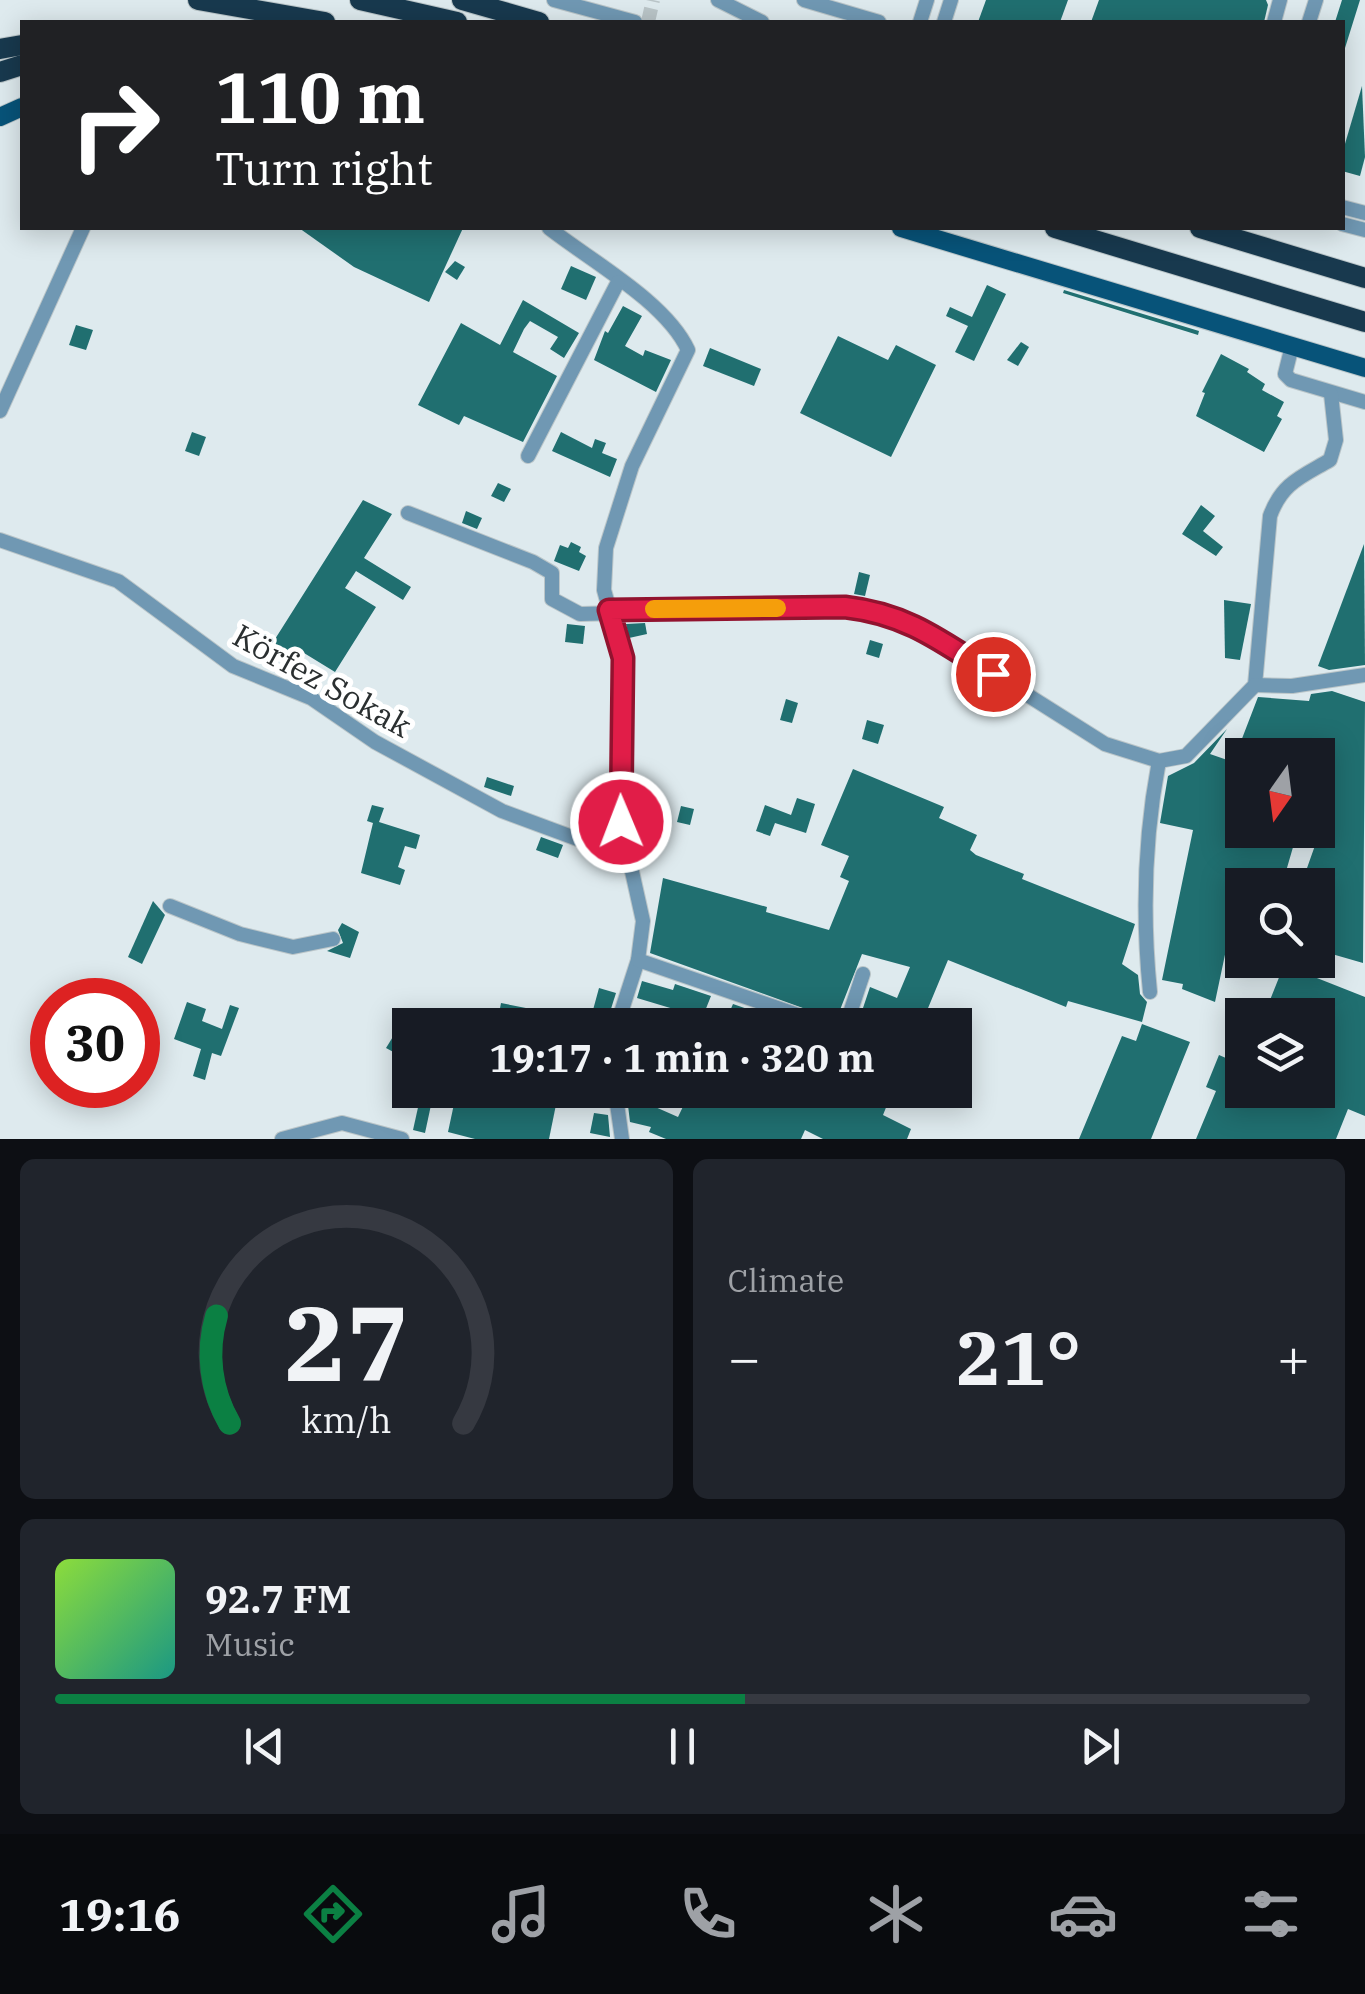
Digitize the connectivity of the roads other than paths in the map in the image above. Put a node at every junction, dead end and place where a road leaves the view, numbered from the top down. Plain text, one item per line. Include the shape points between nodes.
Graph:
1 (198, 0) edge
2 (360, 0) edge
3 (462, 0) edge
4 (554, 0) edge
5 (718, 0) edge
6 (804, 0) edge
7 (570, 2) edge
8 (313, 20) edge
9 (447, 20) edge
10 (532, 20) edge
11 (628, 20) edge
12 (758, 20) edge
13 (871, 20) edge
14 (83, 230) edge
15 (552, 230) edge
16 (908, 230) edge
17 (1062, 230) edge
18 (1207, 230) edge
19 (1365, 278) edge
20 (618, 282) junction
21 (1365, 322) edge
22 (1292, 346) junction
23 (1365, 368) edge
24 (1331, 394) junction
25 (1365, 402) edge
26 (0, 412) edge
27 (528, 456) dead end
28 (408, 513) dead end
29 (0, 540) edge
30 (609, 610) junction
31 (1365, 674) edge
32 (1255, 685) junction
33 (1159, 761) junction
34 (626, 857) junction
35 (170, 906) dead end
36 (333, 939) dead end
37 (638, 960) junction
38 (862, 974) dead end
39 (1150, 992) dead end
40 (622, 1008) edge
41 (778, 1008) edge
42 (851, 1008) edge
43 (618, 1108) edge
44 (282, 1139) edge
45 (402, 1139) edge
46 (622, 1139) edge

1 - 8 highway
2 - 9 highway
3 - 10 highway
4 - 7 street
5 - 12 street
6 - 13 street
7 - 11 street
14 - 26 street
15 - 20 street
16 - 22 main road
17 - 21 highway
18 - 19 highway
20 - 27 street
20 - 30 street via 680,332 688,350 632,466 606,548
22 - 23 main road
22 - 24 street via 1285,374
24 - 25 street
24 - 32 street via 1336,440 1330,460 1296,476 1278,494 1270,516
28 - 30 street via 552,573 552,599 560,606 580,614
29 - 34 street, Körfez Sokak via 118,580 232,666 311,698 375,742 502,811
30 - 33 street via 878,611 909,620 1105,744
30 - 34 street via 623,658 619,791
31 - 32 street
32 - 33 street via 1186,756
33 - 39 street via 1146,828
34 - 37 street via 640,896
35 - 36 street via 293,947
37 - 40 street
37 - 41 street
38 - 42 street
43 - 46 street
44 - 45 street via 342,1124

